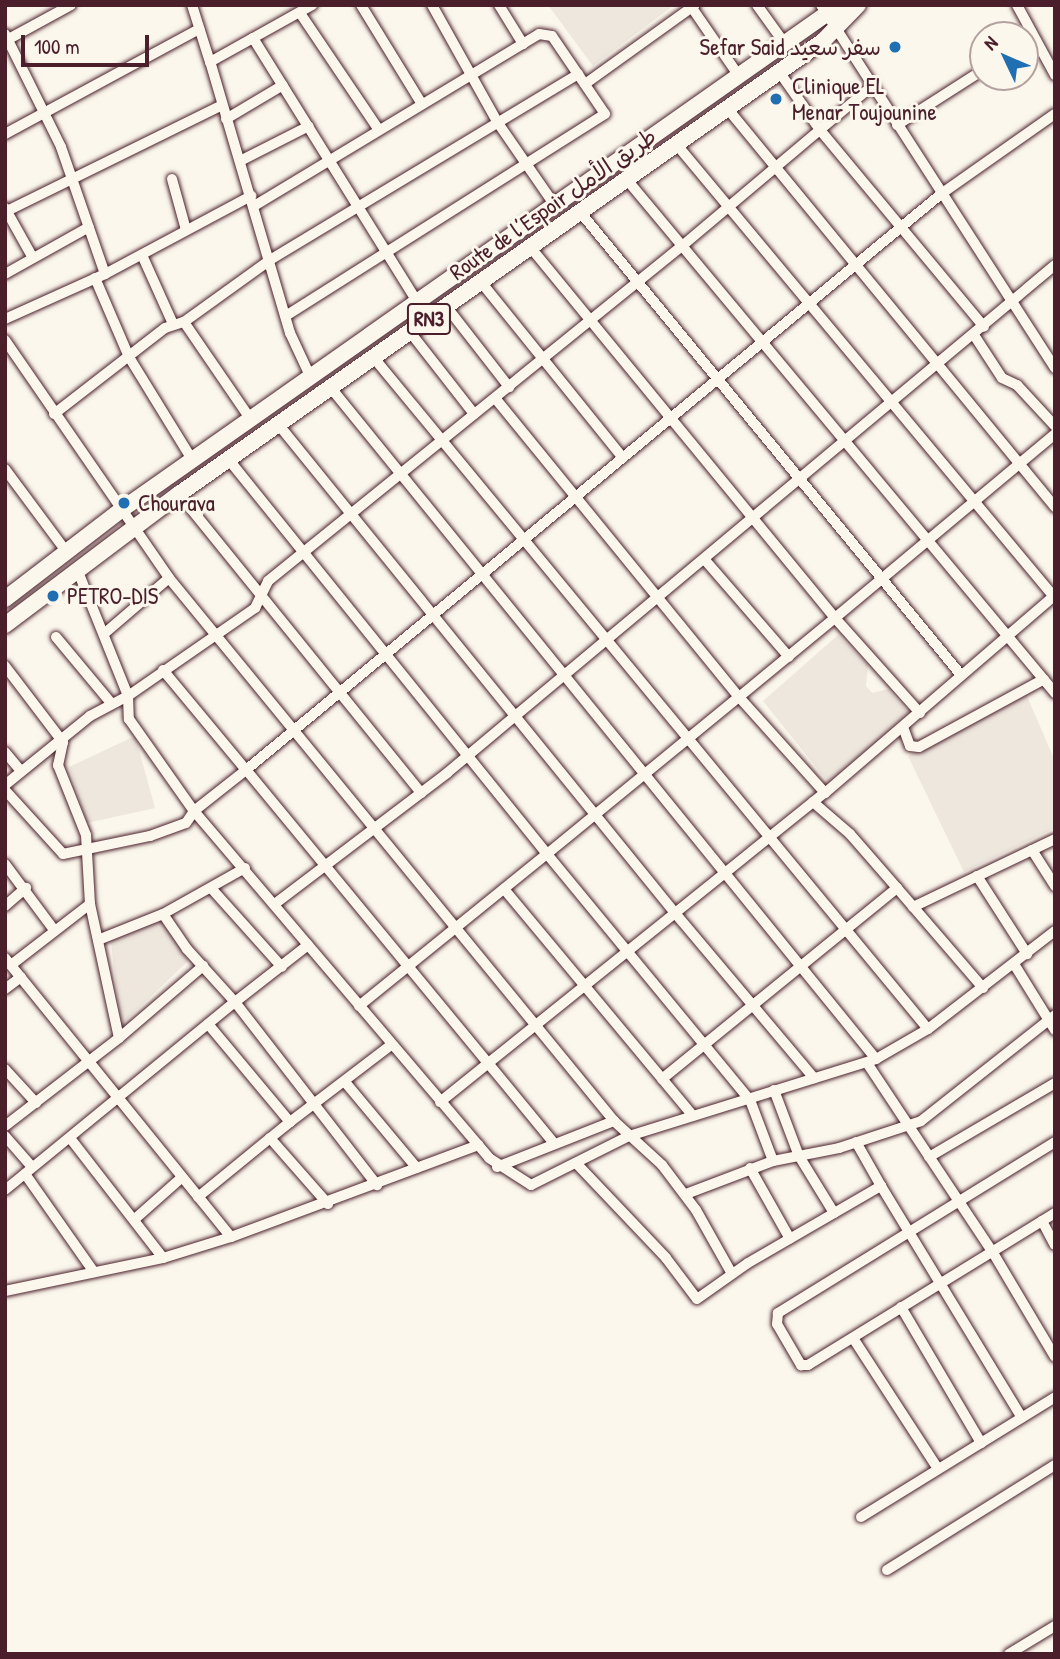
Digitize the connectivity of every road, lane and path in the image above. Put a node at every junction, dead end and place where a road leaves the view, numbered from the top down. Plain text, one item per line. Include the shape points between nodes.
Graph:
1 (71, 5) edge
2 (192, 5) edge
3 (312, 5) edge
4 (361, 5) edge
5 (432, 5) edge
6 (499, 5) edge
7 (757, 5) edge
8 (692, 6) edge
9 (853, 8) edge
10 (824, 9) edge
11 (300, 13) junction
12 (199, 29) junction
13 (839, 29) junction
14 (6, 38) edge
15 (253, 38) junction
16 (523, 44) junction
17 (785, 44) junction
18 (1055, 44) edge
19 (1039, 48) edge
20 (1043, 51) junction
21 (210, 62) junction
22 (780, 73) junction
23 (474, 74) junction
24 (578, 74) junction
25 (1055, 75) edge
26 (739, 76) junction
27 (969, 79) edge
28 (585, 84) junction
29 (283, 85) junction
30 (872, 86) junction
31 (422, 104) junction
32 (222, 105) junction
33 (727, 108) junction
34 (46, 112) junction
35 (1055, 114) edge
36 (226, 119) junction
37 (498, 122) junction
38 (309, 125) junction
39 (897, 125) junction
40 (820, 130) junction
41 (379, 131) junction
42 (5, 134) edge
43 (677, 145) junction
44 (331, 160) junction
45 (240, 161) junction
46 (526, 166) junction
47 (775, 169) junction
48 (72, 178) junction
49 (172, 179) dead end
50 (628, 181) junction
51 (941, 194) junction
52 (253, 201) junction
53 (556, 207) junction
54 (356, 208) junction
55 (6, 209) edge
56 (727, 209) junction
57 (581, 213) junction
58 (89, 227) junction
59 (901, 227) junction
60 (186, 230) junction
61 (682, 246) junction
62 (530, 247) junction
63 (386, 252) junction
64 (142, 255) junction
65 (33, 258) junction
66 (270, 260) junction
67 (856, 265) junction
68 (1055, 265) edge
69 (5, 274) edge
70 (100, 276) junction
71 (481, 282) junction
72 (636, 283) junction
73 (418, 303) junction
74 (1011, 303) junction
75 (446, 306) junction
76 (807, 306) junction
77 (285, 316) junction
78 (5, 319) edge
79 (590, 321) junction
80 (178, 323) junction
81 (984, 327) junction
82 (410, 332) junction
83 (974, 335) junction
84 (5, 340) edge
85 (761, 343) junction
86 (129, 357) junction
87 (374, 358) junction
88 (541, 360) junction
89 (937, 366) junction
90 (1055, 368) edge
91 (311, 378) junction
92 (715, 381) junction
93 (509, 387) junction
94 (331, 388) junction
95 (495, 398) junction
96 (890, 405) junction
97 (54, 414) junction
98 (474, 414) junction
99 (670, 417) junction
100 (251, 420) junction
101 (278, 424) junction
102 (1055, 426) edge
103 (1055, 434) edge
104 (444, 442) junction
105 (846, 443) junction
106 (623, 458) junction
107 (229, 460) junction
108 (193, 461) junction
109 (1019, 464) junction
110 (5, 469) edge
111 (400, 476) junction
112 (797, 482) junction
113 (179, 494) junction
114 (577, 496) junction
115 (975, 502) junction
116 (1055, 507) edge
117 (121, 510) junction
118 (352, 514) junction
119 (752, 520) junction
120 (135, 530) junction
121 (525, 540) junction
122 (928, 540) junction
123 (66, 551) junction
124 (303, 556) junction
125 (705, 560) junction
126 (77, 569) junction
127 (169, 578) junction
128 (481, 578) junction
129 (880, 580) junction
130 (261, 590) junction
131 (1054, 596) edge
132 (657, 599) junction
133 (5, 600) edge
134 (433, 615) junction
135 (835, 618) junction
136 (5, 625) edge
137 (105, 633) junction
138 (214, 633) junction
139 (1008, 635) junction
140 (56, 637) dead end
141 (605, 639) junction
142 (384, 654) junction
143 (789, 657) junction
144 (5, 666) edge
145 (163, 670) junction
146 (961, 675) junction
147 (562, 676) junction
148 (1044, 679) junction
149 (340, 692) junction
150 (1055, 693) edge
151 (128, 696) junction
152 (739, 697) junction
153 (111, 703) junction
154 (920, 713) junction
155 (518, 715) junction
156 (903, 727) junction
157 (296, 730) junction
158 (690, 739) junction
159 (63, 742) junction
160 (5, 752) edge
161 (468, 755) junction
162 (246, 770) junction
163 (21, 771) junction
164 (645, 776) junction
165 (5, 787) edge
166 (421, 793) junction
167 (825, 793) junction
168 (813, 802) junction
169 (194, 811) junction
170 (597, 814) junction
171 (374, 830) junction
172 (768, 837) junction
173 (1055, 839) edge
174 (88, 849) junction
175 (1032, 850) junction
176 (547, 854) junction
177 (5, 864) edge
178 (325, 864) junction
179 (245, 868) junction
180 (723, 874) junction
181 (977, 876) junction
182 (1055, 886) edge
183 (26, 888) junction
184 (211, 888) junction
185 (504, 888) junction
186 (897, 888) junction
187 (276, 903) junction
188 (90, 904) junction
189 (5, 906) edge
190 (913, 907) junction
191 (675, 913) junction
192 (163, 914) junction
193 (456, 928) junction
194 (54, 930) junction
195 (846, 931) junction
196 (1055, 931) edge
197 (98, 940) junction
198 (308, 945) junction
199 (625, 952) junction
200 (1027, 954) junction
201 (8, 962) edge
202 (1014, 964) junction
203 (203, 965) junction
204 (408, 966) junction
205 (282, 967) junction
206 (799, 968) junction
207 (21, 977) junction
208 (583, 986) junction
209 (983, 988) junction
210 (5, 989) edge
211 (235, 1002) junction
212 (753, 1005) junction
213 (359, 1006) junction
214 (1053, 1022) edge
215 (208, 1024) junction
216 (536, 1026) junction
217 (928, 1028) junction
218 (118, 1038) junction
219 (707, 1043) junction
220 (391, 1045) junction
221 (871, 1061) junction
222 (88, 1064) junction
223 (489, 1064) junction
224 (5, 1069) edge
225 (814, 1078) junction
226 (663, 1079) junction
227 (345, 1082) junction
228 (1055, 1083) edge
229 (774, 1090) junction
230 (118, 1099) junction
231 (750, 1100) junction
232 (440, 1102) junction
233 (36, 1103) junction
234 (316, 1103) junction
235 (693, 1116) junction
236 (614, 1121) junction
237 (290, 1122) junction
238 (5, 1126) edge
239 (908, 1126) junction
240 (5, 1136) edge
241 (629, 1136) junction
242 (70, 1138) junction
243 (270, 1138) junction
244 (553, 1142) junction
245 (856, 1142) junction
246 (1055, 1142) edge
247 (478, 1144) junction
248 (799, 1156) junction
249 (929, 1157) junction
250 (773, 1161) junction
251 (576, 1163) junction
252 (497, 1167) junction
253 (417, 1168) junction
254 (750, 1168) junction
255 (29, 1170) junction
256 (181, 1178) junction
257 (377, 1185) junction
258 (881, 1186) junction
259 (5, 1190) edge
260 (686, 1194) junction
261 (198, 1197) junction
262 (328, 1204) junction
263 (961, 1204) junction
264 (834, 1213) junction
265 (1055, 1213) edge
266 (136, 1218) junction
267 (1042, 1221) junction
268 (910, 1235) junction
269 (231, 1237) junction
270 (790, 1239) junction
271 (1055, 1245) edge
272 (992, 1251) junction
273 (163, 1258) junction
274 (94, 1272) junction
275 (732, 1274) junction
276 (5, 1278) edge
277 (941, 1283) junction
278 (7, 1291) edge
279 (901, 1307) junction
280 (853, 1338) junction
281 (1055, 1357) edge
282 (1055, 1397) edge
283 (1022, 1418) junction
284 (981, 1443) junction
285 (1055, 1465) edge
286 (938, 1469) junction
287 (861, 1517) dead end
288 (887, 1570) dead end
289 (1055, 1626) edge
290 (1009, 1654) edge

1 - 14 street
2 - 12 street
3 - 11 street
4 - 31 street
5 - 23 street
6 - 16 street
7 - 17 street
8 - 26 street
8 - 28 street
9 - 10 highway, Route de l’Espoir طريق الأمل / RN3
9 - 13 highway, Route de l’Espoir طريق الأمل / RN3
10 - 13 street
10 - 17 highway, Route de l’Espoir طريق الأمل / RN3
11 - 15 street
11 - 41 street
12 - 21 street
12 - 34 street
13 - 22 highway, Route de l’Espoir طريق الأمل / RN3
13 - 30 street
14 - 34 street
15 - 21 street
15 - 29 street
16 - 23 street
16 - 24 street via 539,34 552,36
17 - 26 highway, Route de l’Espoir طريق الأمل / RN3
18 - 20 street
19 - 20 street
20 - 25 street
21 - 32 street
22 - 33 highway, Route de l’Espoir طريق الأمل / RN3
22 - 40 street
23 - 31 street
23 - 37 street
24 - 28 street
24 - 37 street
26 - 53 highway, Route de l’Espoir طريق الأمل / RN3
27 - 39 street
28 - 46 street via 605,114
29 - 36 street
29 - 38 street
30 - 39 street
30 - 40 street
31 - 41 street
32 - 36 street
32 - 48 street
33 - 43 highway, Route de l’Espoir طريق الأمل / RN3
33 - 47 street
34 - 42 street
34 - 48 street
35 - 51 street
36 - 45 street
37 - 46 street
37 - 54 street
38 - 44 street
38 - 45 street
39 - 51 street
40 - 47 street
40 - 59 street
41 - 44 street
43 - 50 highway, Route de l’Espoir طريق الأمل / RN3
43 - 56 street
44 - 52 street
44 - 54 street
45 - 52 street
46 - 53 street
46 - 63 street
47 - 56 street
47 - 67 street
48 - 55 street
48 - 58 street
49 - 60 street
50 - 57 highway, Route de l’Espoir طريق الأمل / RN3
50 - 61 street
51 - 59 street
51 - 74 street
52 - 60 street
52 - 66 street
53 - 73 highway, Route de l’Espoir طريق الأمل / RN3
54 - 63 street
54 - 66 street
55 - 65 street
56 - 61 street
56 - 76 street
57 - 62 highway, Route de l’Espoir طريق الأمل / RN3
57 - 72 street
58 - 65 street
58 - 70 street
59 - 67 street
59 - 81 street
60 - 64 street
61 - 72 street
61 - 85 street
62 - 71 highway, Route de l’Espoir طريق الأمل / RN3
62 - 79 street
63 - 73 street
63 - 77 street
64 - 70 street
64 - 80 street
65 - 69 street
66 - 77 street
66 - 80 street
67 - 76 street
67 - 89 street
68 - 74 street
70 - 78 street
70 - 86 street
71 - 75 highway, Route de l’Espoir طريق الأمل / RN3
71 - 88 street
72 - 79 street
72 - 92 street
73 - 91 highway, Route de l’Espoir طريق الأمل / RN3
74 - 81 street
74 - 90 street
75 - 82 highway, Route de l’Espoir طريق الأمل / RN3
75 - 93 street
76 - 85 street
76 - 96 street
77 - 91 street
79 - 88 street
79 - 99 street
80 - 86 street
80 - 100 street
81 - 83 street
82 - 87 highway, Route de l’Espoir طريق الأمل / RN3
82 - 98 street
83 - 89 street
83 - 102 street via 1002,378 1017,385
84 - 97 street
85 - 92 street
85 - 105 street
86 - 97 street
86 - 108 street
87 - 94 highway, Route de l’Espoir طريق الأمل / RN3
87 - 104 street
88 - 93 street
88 - 106 street
89 - 96 street
89 - 109 street
91 - 100 highway, Route de l’Espoir طريق الأمل / RN3
92 - 99 street
92 - 112 street
93 - 95 street
94 - 101 highway, Route de l’Espoir طريق الأمل / RN3
94 - 111 street
95 - 98 street
95 - 114 street
96 - 105 street
96 - 115 street
97 - 117 street
98 - 104 street
99 - 106 street
99 - 119 street
100 - 108 highway, Route de l’Espoir طريق الأمل / RN3
101 - 107 highway, Route de l’Espoir طريق الأمل / RN3
101 - 118 street
103 - 109 street
104 - 111 street
104 - 121 street
105 - 112 street
105 - 122 street
106 - 114 street
107 - 113 highway, Route de l’Espoir طريق الأمل / RN3
107 - 124 street
108 - 117 highway, Route de l’Espoir طريق الأمل / RN3
109 - 115 street
109 - 116 street
110 - 123 street
111 - 118 street
111 - 128 street
112 - 119 street
112 - 129 street
113 - 120 highway, Route de l’Espoir طريق الأمل / RN3
113 - 130 street
114 - 121 street
114 - 132 street
115 - 122 street
115 - 131 street
117 - 120 street
117 - 123 highway, Route de l’Espoir طريق الأمل / RN3
118 - 124 street
118 - 134 street
119 - 125 street
119 - 135 street
120 - 126 highway, Route de l’Espoir طريق الأمل / RN3
120 - 127 street
121 - 128 street
121 - 141 street
122 - 129 street
122 - 139 street
123 - 133 highway, Route de l’Espoir طريق الأمل / RN3
124 - 130 street
124 - 142 street
125 - 132 street
125 - 143 street
126 - 136 highway, Route de l’Espoir طريق الأمل / RN3
126 - 137 street
127 - 137 street
127 - 138 street
128 - 134 street
128 - 147 street
129 - 135 street
129 - 146 street
130 - 138 street via 255,608
130 - 149 street
131 - 139 street
132 - 141 street
132 - 152 street
134 - 142 street
134 - 155 street
135 - 143 street
135 - 154 street
137 - 151 street
138 - 145 street
138 - 157 street
139 - 146 street
139 - 148 street
140 - 153 street
141 - 147 street
141 - 158 street
142 - 149 street
142 - 161 street
143 - 152 street
144 - 159 street
145 - 151 street
145 - 162 street
146 - 154 street
147 - 155 street
147 - 164 street
148 - 150 street
148 - 156 street via 919,747 909,746
149 - 157 street
149 - 166 street
151 - 153 street
151 - 169 street via 128,719
152 - 158 street
152 - 167 street
153 - 159 street via 79,724
154 - 156 street
155 - 161 street
155 - 170 street
156 - 167 street
157 - 162 street
157 - 171 street
158 - 164 street
158 - 172 street
159 - 163 street
159 - 174 street via 58,765
160 - 163 street
161 - 166 street
161 - 176 street
162 - 169 street
162 - 178 street
163 - 165 street
164 - 170 street
164 - 180 street
165 - 174 street via 59,851 68,855
166 - 171 street
167 - 168 street
168 - 172 street
168 - 186 street via 850,834
169 - 174 street via 178,826
169 - 179 street
170 - 176 street
170 - 191 street
171 - 178 street
171 - 193 street
172 - 180 street
172 - 195 street
173 - 175 street
174 - 188 street
175 - 181 street
175 - 182 street
176 - 185 street
176 - 199 street
177 - 183 street
178 - 187 street
178 - 204 street
179 - 184 street
179 - 187 street
180 - 191 street
180 - 206 street
181 - 190 street
181 - 200 street
183 - 189 street
183 - 194 street
184 - 192 street
184 - 205 street
185 - 193 street
185 - 208 street
186 - 190 street
186 - 195 street
187 - 198 street
188 - 194 street
188 - 197 street
190 - 209 street
191 - 199 street
191 - 212 street
192 - 197 street
192 - 203 street
193 - 204 street
193 - 216 street
194 - 201 street
195 - 206 street
195 - 217 street
196 - 200 street
197 - 218 street
198 - 205 street
198 - 213 street
199 - 208 street
199 - 219 street
200 - 202 street
201 - 207 street
202 - 209 street
202 - 214 street
203 - 211 street
203 - 218 street
204 - 213 street
204 - 223 street
205 - 211 street
206 - 212 street
206 - 221 street
207 - 210 street
207 - 222 street
208 - 216 street
208 - 226 street
209 - 217 street
211 - 215 street
211 - 234 street
212 - 219 street
212 - 225 street
213 - 220 street
214 - 239 street via 921,1121
215 - 230 street
215 - 237 street
216 - 223 street
216 - 236 street
217 - 221 street
218 - 222 street
219 - 226 street
219 - 231 street
220 - 227 street
220 - 232 street
221 - 225 street
221 - 239 street
222 - 230 street
222 - 233 street
223 - 232 street
223 - 244 street
224 - 233 street
225 - 229 street
226 - 235 street
227 - 234 street
227 - 253 street
228 - 249 street
229 - 231 street
229 - 248 street
230 - 242 street
230 - 256 street
231 - 235 street
231 - 250 street
232 - 247 street
233 - 238 street
234 - 237 street
234 - 257 street
235 - 241 street
236 - 241 street
236 - 244 street
237 - 243 street
239 - 245 street
239 - 249 street
240 - 255 street
241 - 251 street
241 - 260 street
242 - 255 street
242 - 266 street
243 - 261 street
243 - 262 street
244 - 252 street
245 - 248 street
245 - 258 street
246 - 263 street
247 - 252 street
247 - 253 street
248 - 250 street
248 - 264 street
249 - 263 street
250 - 254 street
251 - 252 street via 538,1185
251 - 275 street via 666,1258 694,1298 700,1299
253 - 257 street
254 - 260 street
254 - 270 street
255 - 259 street
255 - 274 street
256 - 261 street
256 - 266 street
257 - 262 street
258 - 264 street
258 - 268 street
260 - 275 street
261 - 269 street
262 - 269 street
263 - 268 street
263 - 272 street
264 - 270 street
265 - 267 street
266 - 273 street
267 - 271 street
267 - 272 street
268 - 277 street
268 - 280 street via 775,1318 804,1367
269 - 273 street
270 - 275 street
272 - 277 street
272 - 281 street
273 - 274 street
274 - 278 street
276 - 278 street
277 - 279 street
277 - 283 street
279 - 280 street
279 - 284 street
280 - 286 street
282 - 283 street
283 - 284 street
284 - 286 street
285 - 288 street
286 - 287 street
289 - 290 street

